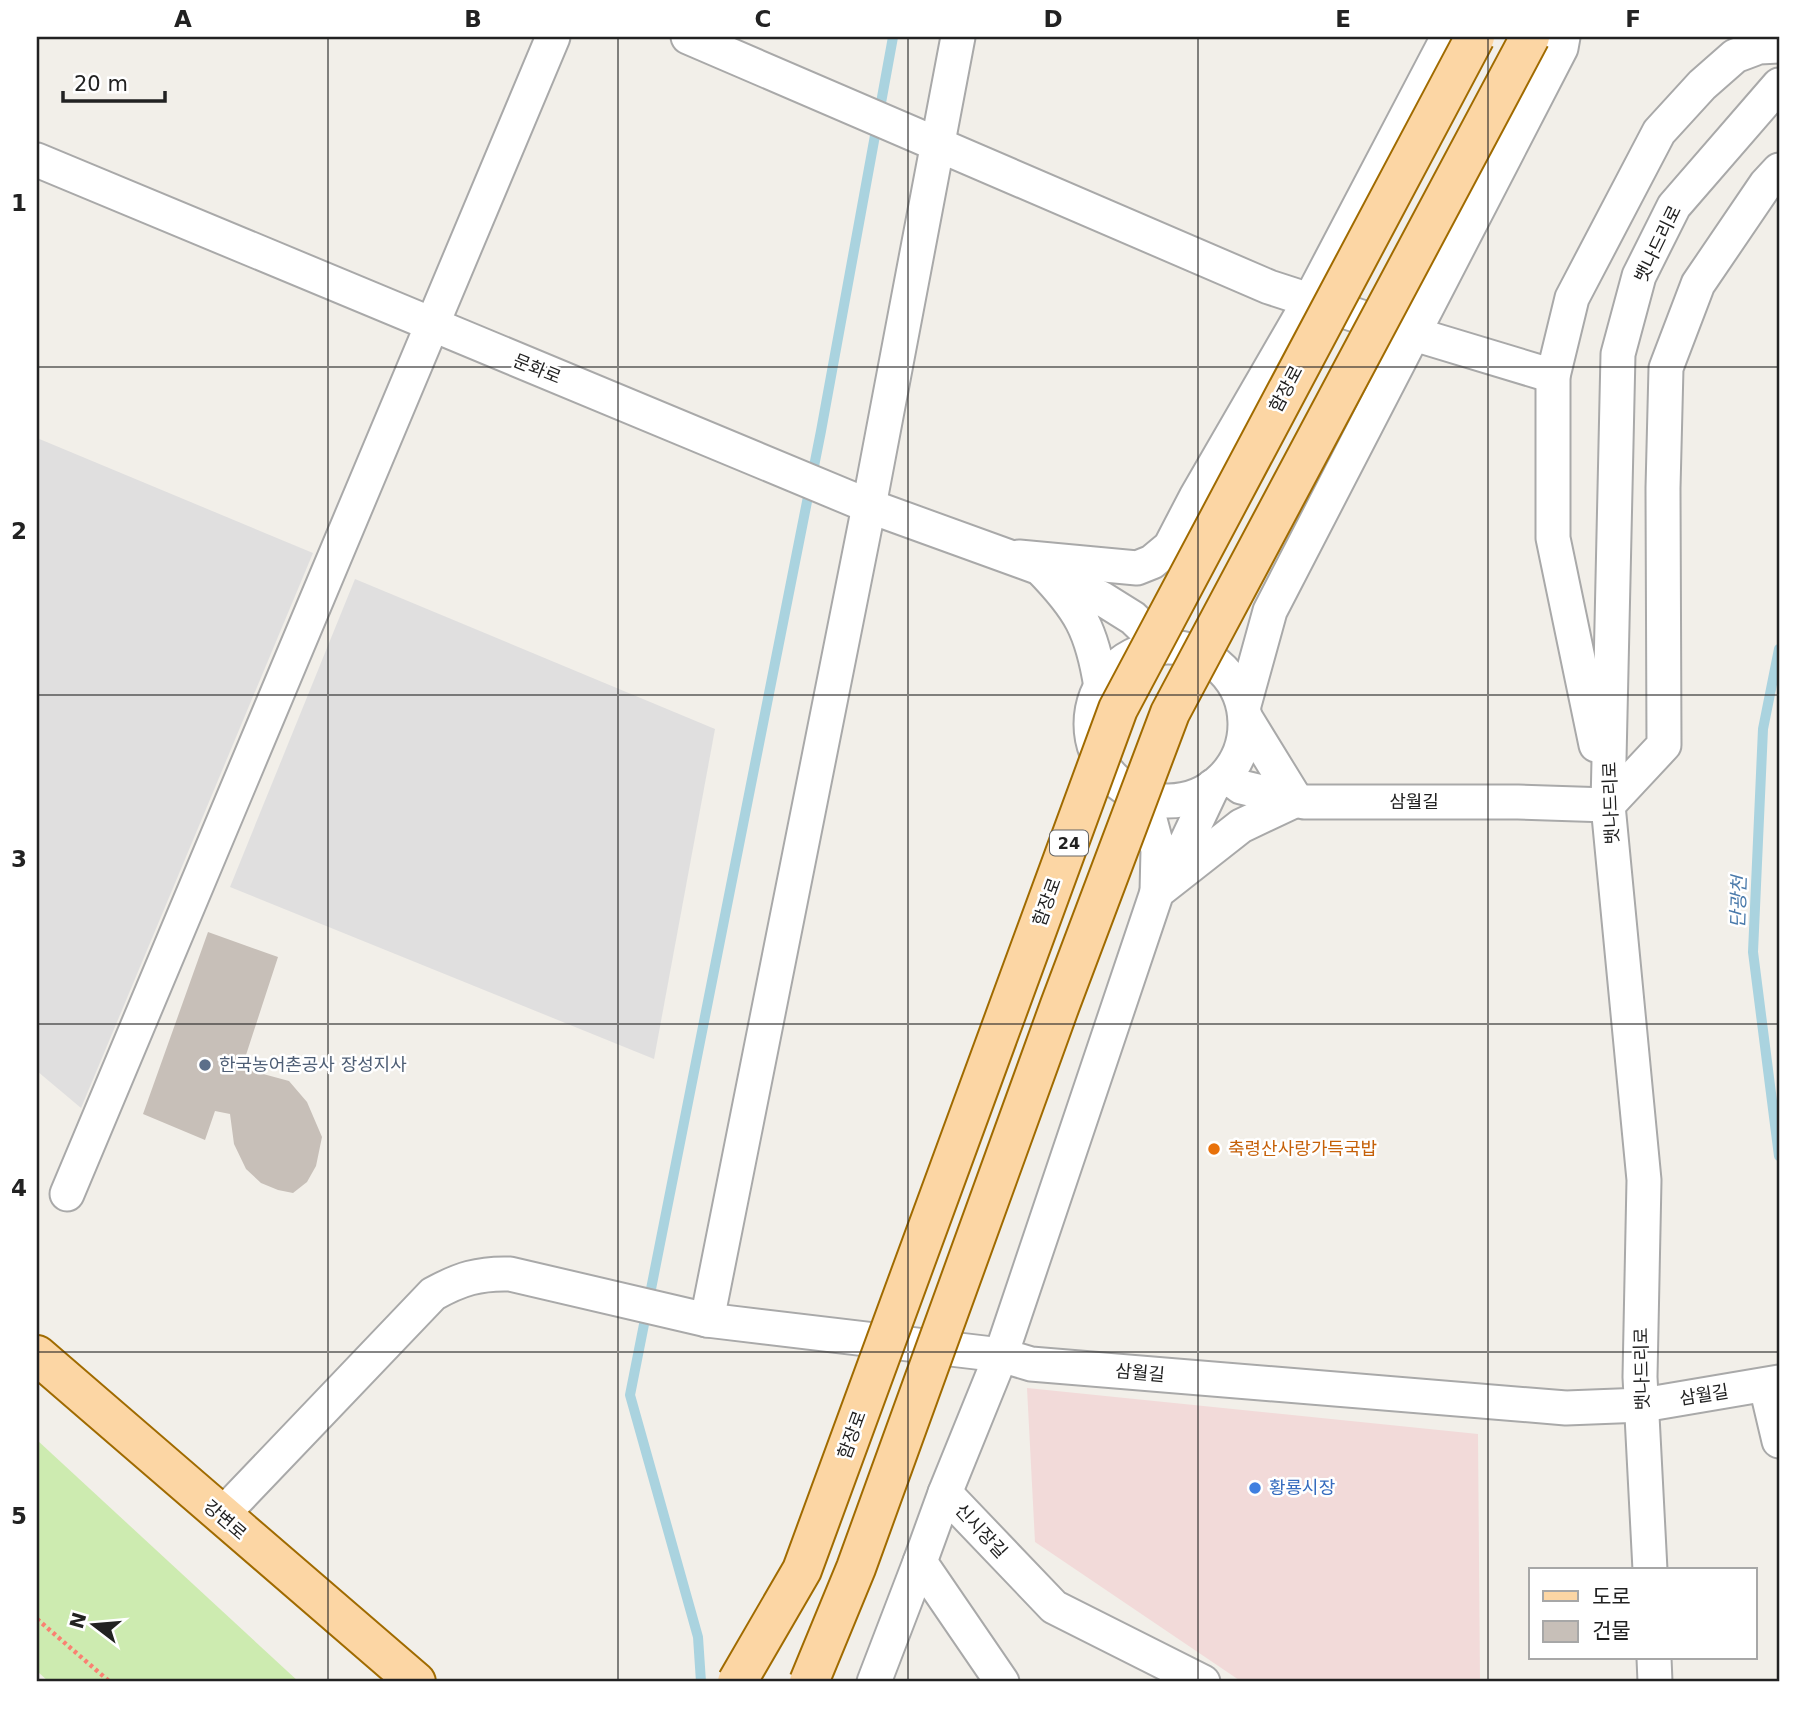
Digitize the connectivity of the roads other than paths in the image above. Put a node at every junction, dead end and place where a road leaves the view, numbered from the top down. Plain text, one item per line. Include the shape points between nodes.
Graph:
1 (552, 37) edge
2 (688, 37) edge
3 (958, 37) edge
4 (1448, 37) edge
5 (1475, 37) edge
6 (1530, 37) edge
7 (1563, 37) edge
8 (1779, 46) edge
9 (1779, 85) edge
10 (929, 141) junction
11 (37, 160) edge
12 (1779, 170) edge
13 (1310, 300) junction
14 (431, 325) junction
15 (1414, 334) junction
16 (1553, 376) junction
17 (863, 503) junction
18 (1170, 547) junction
19 (1005, 555) junction
20 (1040, 568) junction
21 (1163, 647) junction
22 (1101, 687) junction
23 (1244, 711) junction
24 (1093, 740) junction
25 (1220, 781) junction
26 (1144, 797) junction
27 (1296, 800) junction
28 (1608, 805) junction
29 (1157, 892) junction
30 (67, 1194) dead end
31 (704, 1319) junction
32 (874, 1340) junction
33 (1001, 1354) junction
34 (37, 1355) edge
35 (1772, 1384) edge
36 (1643, 1405) junction
37 (1779, 1441) edge
38 (945, 1493) junction
39 (222, 1517) junction
40 (920, 1562) junction
41 (1650, 1568) edge
42 (1654, 1660) edge
43 (416, 1682) edge
44 (737, 1682) edge
45 (808, 1682) edge
46 (874, 1682) edge
47 (1002, 1682) edge
48 (1203, 1682) edge
49 (1655, 1682) edge

1 - 14 street
2 - 10 street
3 - 10 street
4 - 13 street
5 - 44 main road, 함장로 / 24, bridge via 1118,709 802,1570
6 - 45 main road, 24, bridge via 1170,713 1059,1005 856,1568
7 - 15 street via 1562,48
8 - 16 street via 1735,56 1659,132 1572,298
9 - 28 street, 뱃나드리로 via 1674,206 1639,276 1618,354
10 - 13 street
10 - 17 street
11 - 14 street, 문화로
12 - 28 street via 1698,284 1667,368 1664,745
13 - 15 street
13 - 18 street
14 - 17 street, 문화로
14 - 30 street
15 - 16 street
15 - 23 street via 1270,611
16 - 28 street via 1553,538
17 - 19 street, 문화로
17 - 31 street
18 - 19 street via 1137,568
18 - 21 street
19 - 20 street, 문화로
20 - 21 street, 문화로 via 1133,618
20 - 22 street via 1068,596 1084,622 1097,657
21 - 22 street via 1127,658
21 - 23 street via 1198,651 1218,664 1235,682
22 - 24 street via 1091,722
23 - 25 street via 1246,729 1240,753
23 - 27 street
24 - 26 street via 1108,772 1127,790
24 - 32 street
25 - 26 street via 1205,793 1179,801
25 - 27 street, 삼월길
25 - 29 street
26 - 29 street via 1158,850
27 - 28 street, 삼월길
27 - 29 street via 1241,826
28 - 36 street, 뱃나드리로 via 1644,1180
29 - 33 street
31 - 32 street, 삼월길
31 - 39 street, 삼월길 via 510,1274 458,1280 433,1294
32 - 33 street, 삼월길
33 - 36 street, 삼월길 via 1031,1364 1552,1407
33 - 38 street
34 - 39 main road, 강변로
35 - 36 street, 삼월길
35 - 37 street
36 - 41 street, 뱃나드리로
38 - 40 street, 신시장길
38 - 48 street, 신시장길 via 1054,1607
39 - 43 main road, 강변로
40 - 46 street, 신시장길
40 - 47 street
42 - 49 street

